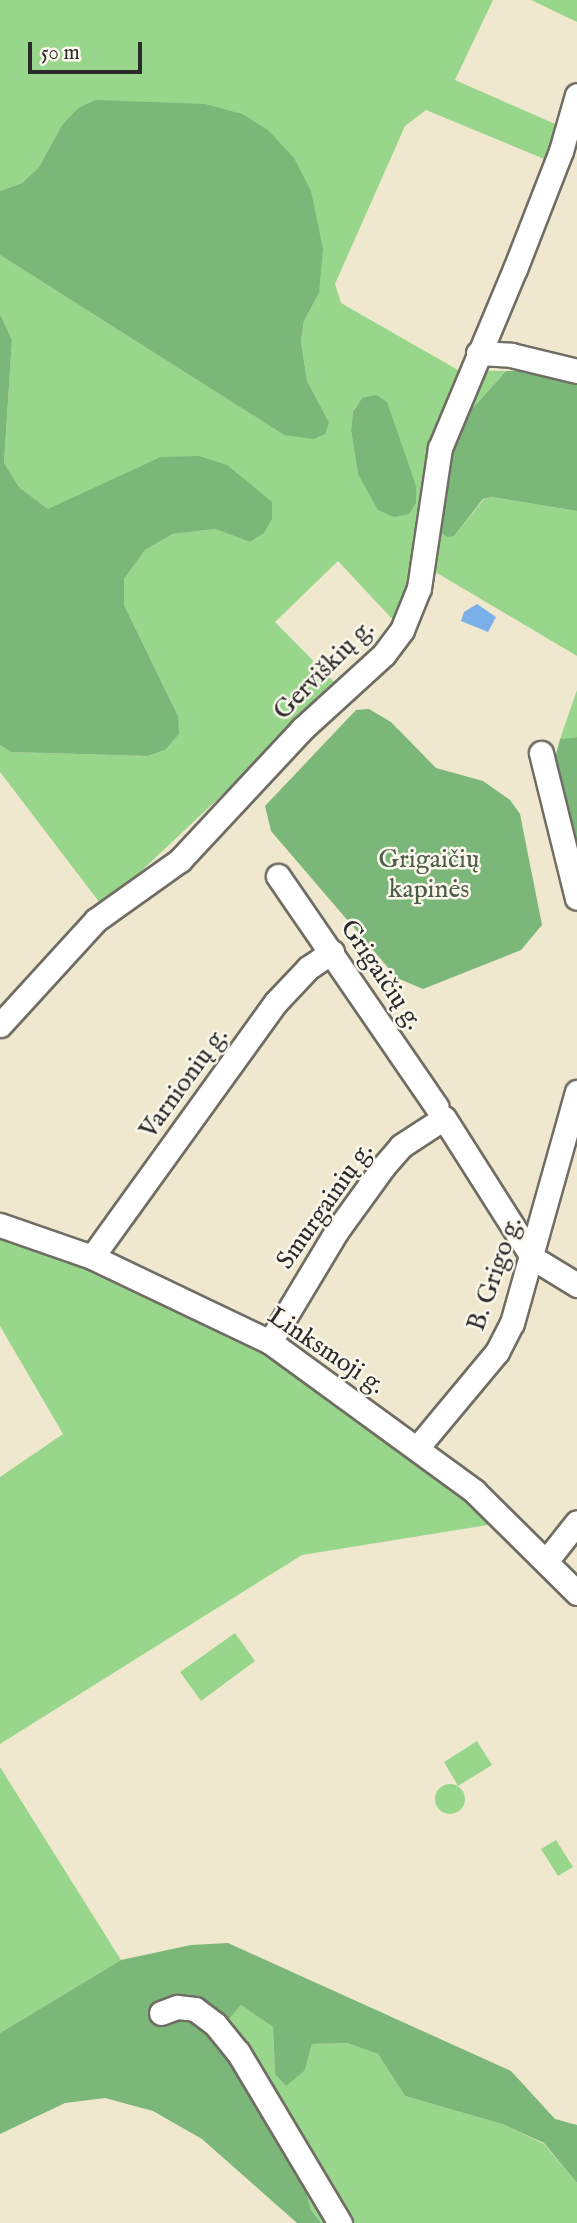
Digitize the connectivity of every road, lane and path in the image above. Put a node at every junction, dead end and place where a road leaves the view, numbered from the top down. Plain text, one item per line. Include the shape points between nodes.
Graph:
1 (577, 95) edge
2 (478, 353) junction
3 (577, 371) edge
4 (541, 753) dead end
5 (278, 876) dead end
6 (577, 898) edge
7 (332, 951) junction
8 (0, 1025) edge
9 (577, 1092) edge
10 (440, 1112) junction
11 (0, 1225) edge
12 (92, 1257) junction
13 (533, 1258) junction
14 (577, 1285) edge
15 (270, 1342) junction
16 (417, 1448) junction
17 (577, 1522) edge
18 (547, 1560) junction
19 (577, 1593) edge
20 (161, 2013) dead end
21 (340, 2223) edge

1 - 2 street, Gerviškių g. via 561,151
2 - 3 street via 511,355
2 - 8 street, Gerviškių g. via 440,448 419,588 402,630 384,654 302,729 235,817 96,919
4 - 6 street
5 - 7 street, Grigaičių g.
7 - 10 street, Grigaičių g.
7 - 12 street, Varnionių g. via 308,968 276,1002
9 - 13 street, B. Grigo g.
10 - 13 street, Grigaičių g.
10 - 15 street, Smurgainių g. via 383,1167 336,1232
11 - 12 street, Linksmoji g.
12 - 15 street, Linksmoji g.
13 - 14 street, Grigaičių g.
13 - 16 street, B. Grigo g. via 512,1323 497,1352
15 - 16 street, Linksmoji g.
16 - 18 street, Linksmoji g. via 474,1491
17 - 18 street
18 - 19 street, Linksmoji g.
20 - 21 street via 177,2007 195,2009 215,2024 238,2052

